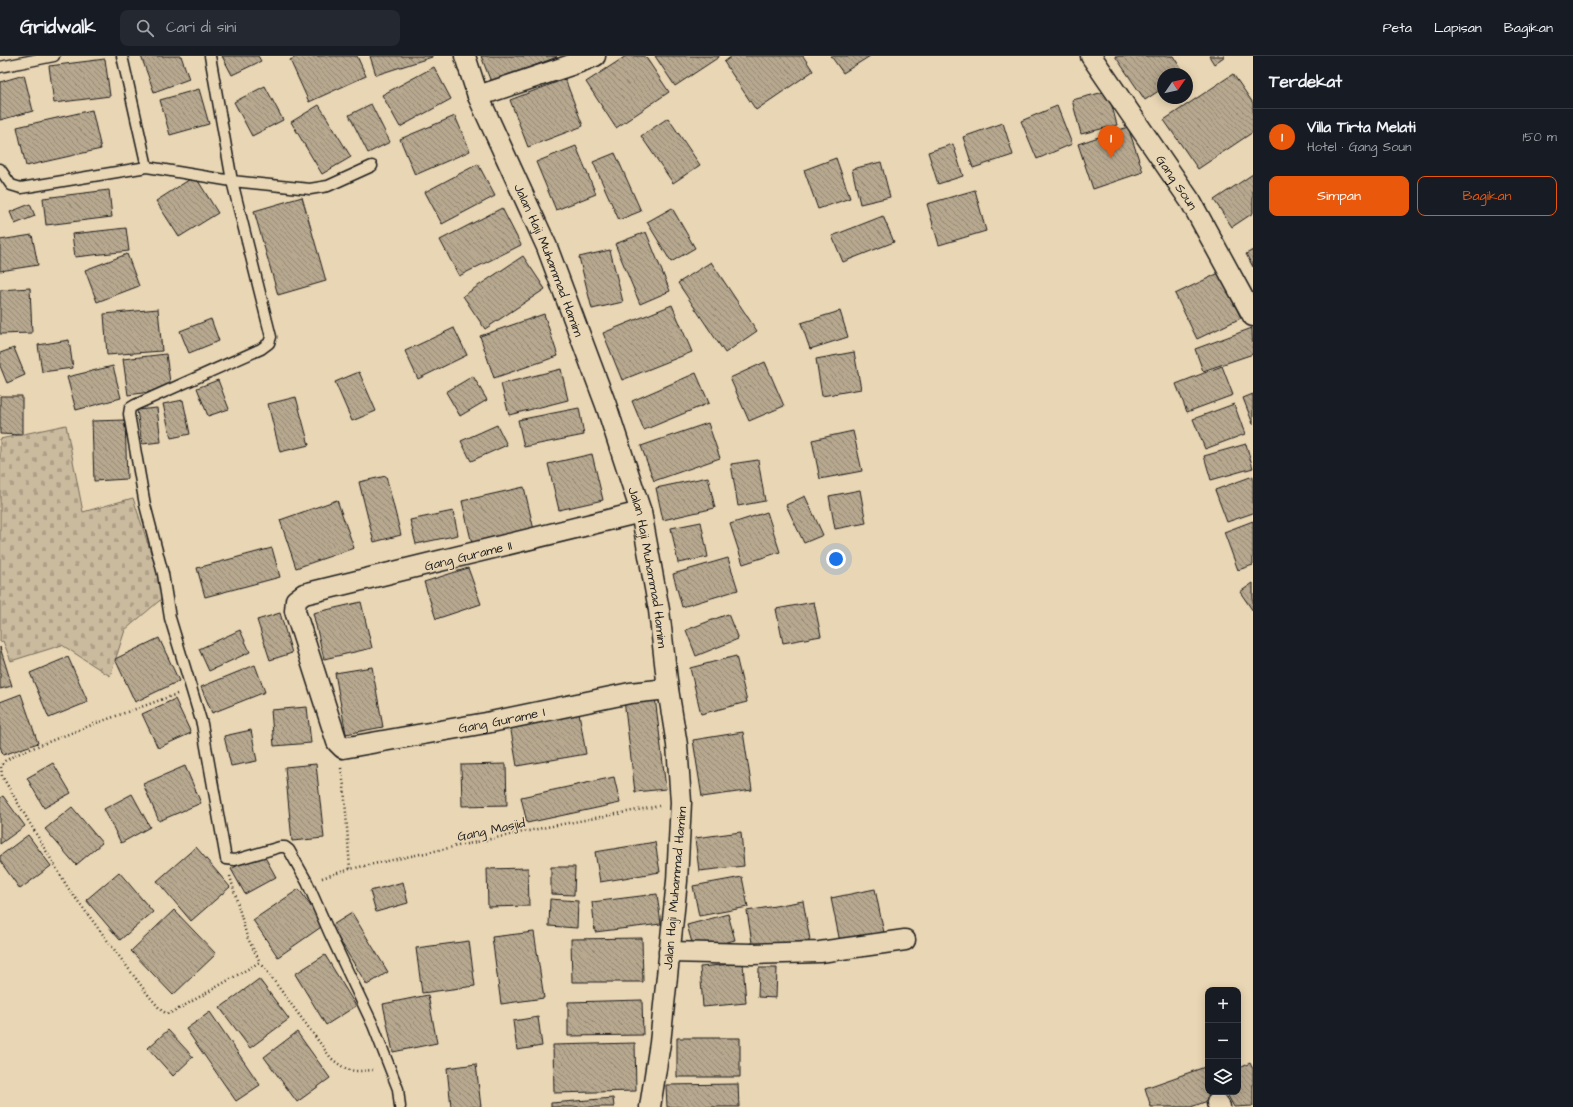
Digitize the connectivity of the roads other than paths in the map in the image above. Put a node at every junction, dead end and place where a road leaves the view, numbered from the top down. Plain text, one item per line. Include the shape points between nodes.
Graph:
1 (54, 56) edge
2 (122, 56) edge
3 (210, 56) edge
4 (465, 56) edge
5 (594, 56) edge
6 (1091, 56) edge
7 (0, 67) edge
8 (478, 96) junction
9 (147, 166) junction
10 (372, 166) dead end
11 (0, 169) edge
12 (232, 181) junction
13 (1253, 316) edge
14 (641, 512) junction
15 (668, 689) junction
16 (337, 742) joint
17 (905, 940) dead end
18 (669, 952) junction
19 (400, 1107) edge
20 (650, 1107) edge

1 - 7 lane
2 - 9 lane
3 - 12 lane
4 - 8 street, Jalan Haji Muhammad Hamim
5 - 8 street
6 - 13 street, Gang Soun via 1191,202
8 - 14 street, Jalan Haji Muhammad Hamim via 547,247 606,406
9 - 11 lane via 21,188 11,185
9 - 12 lane
10 - 12 lane via 328,186 310,189
12 - 19 lane via 271,337 269,343 261,349 130,408 145,505 163,574 170,618 202,724 226,859 235,860 280,847 289,850 307,882 373,1025 398,1089
14 - 15 street, Jalan Haji Muhammad Hamim via 659,610
14 - 16 street, Gang Gurame II via 304,594 296,600 295,611
15 - 16 street, Gang Gurame I via 630,693 350,748 343,748
15 - 18 street, Jalan Haji Muhammad Hamim via 677,745 681,802
17 - 18 street via 820,952
18 - 20 street, Jalan Haji Muhammad Hamim via 660,1043

